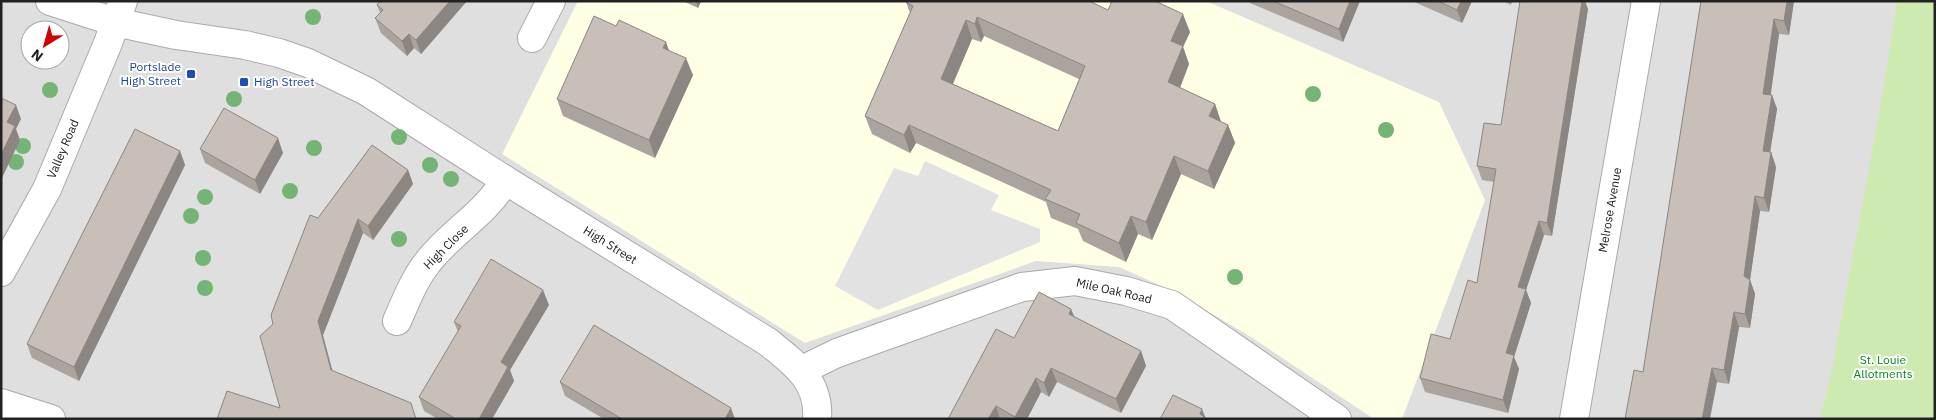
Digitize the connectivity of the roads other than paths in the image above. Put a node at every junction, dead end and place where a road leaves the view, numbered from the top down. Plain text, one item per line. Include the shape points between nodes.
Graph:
1 (50, 1) edge
2 (551, 1) edge
3 (1646, 1) edge
4 (119, 12) edge
5 (532, 38) dead end
6 (505, 180) junction
7 (1, 272) edge
8 (397, 321) dead end
9 (802, 370) junction
10 (1, 403) edge
11 (51, 419) edge
12 (817, 419) edge
13 (1337, 419) edge
14 (1574, 419) edge

1 - 4 street, High Street
2 - 5 street
3 - 14 street, Melrose Avenue
4 - 6 street, High Street via 176,35 245,45 308,63 366,91
4 - 7 street, Valley Road via 47,189
6 - 8 street, High Close via 487,205 428,261
6 - 9 street, High Street via 768,342
9 - 12 street via 812,388
9 - 13 street, Mile Oak Road via 836,353 1022,287 1075,281 1126,291 1172,305
10 - 11 street

